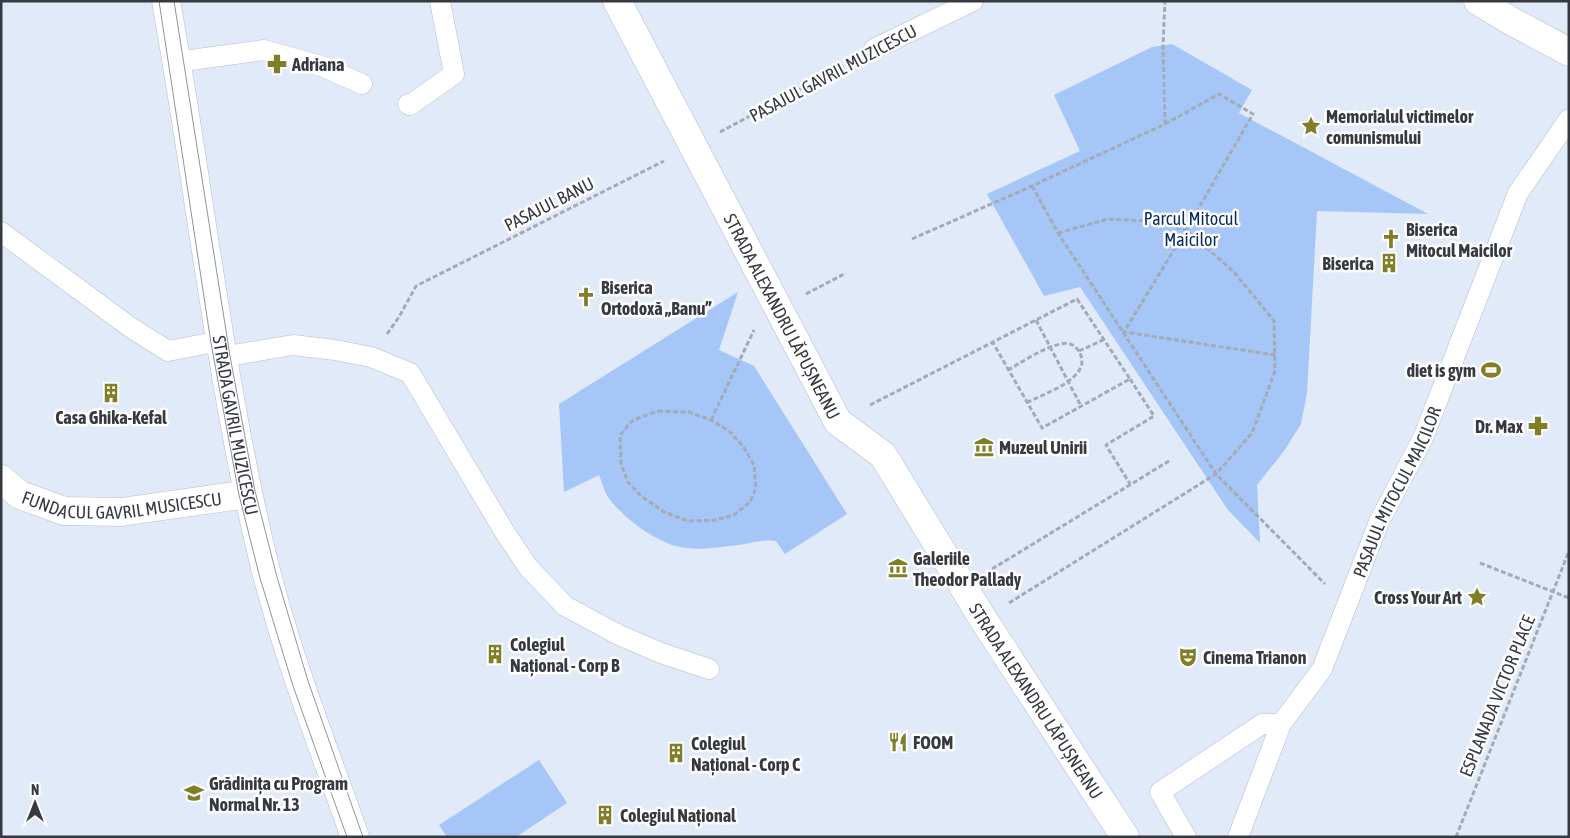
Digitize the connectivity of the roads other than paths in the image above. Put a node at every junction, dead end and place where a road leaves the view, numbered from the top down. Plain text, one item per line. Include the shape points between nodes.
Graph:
1 (166, 1) edge
2 (440, 1) edge
3 (617, 1) edge
4 (973, 1) edge
5 (1478, 1) edge
6 (874, 49) road end
7 (1569, 52) edge
8 (176, 62) junction
9 (362, 84) dead end
10 (408, 104) dead end
11 (1569, 119) edge
12 (1, 232) edge
13 (221, 349) junction
14 (1, 479) edge
15 (248, 494) junction
16 (709, 670) dead end
17 (1281, 724) junction
18 (355, 837) edge
19 (1125, 837) edge
20 (1186, 837) edge
21 (1238, 837) edge

1 - 8 street, STRADA GAVRIL MUZICESCU
2 - 10 lane via 454,74
3 - 19 street, STRADA ALEXANDRU LĂPUȘNEANU via 838,422 883,455 983,619
4 - 6 lane, PASAJUL GAVRIL MUZICESCU
5 - 7 street
8 - 9 lane via 264,50 321,66
8 - 13 street, STRADA GAVRIL MUZICESCU
11 - 17 lane, PASAJUL MITOCUL MAICILOR via 1518,193 1423,438 1379,522 1322,669
12 - 13 lane via 130,327 168,351
13 - 15 street, STRADA GAVRIL MUZICESCU
13 - 16 lane via 293,346 335,350 371,357 410,373 504,531 528,567 565,606 627,638
14 - 15 street, FUNDACUL GAVRIL MUSICESCU via 20,495 64,511 121,512
15 - 18 street, STRADA GAVRIL MUZICESCU via 267,573 300,684
17 - 20 lane via 1262,724 1160,792
17 - 21 lane, PASAJUL MITOCUL MAICILOR

